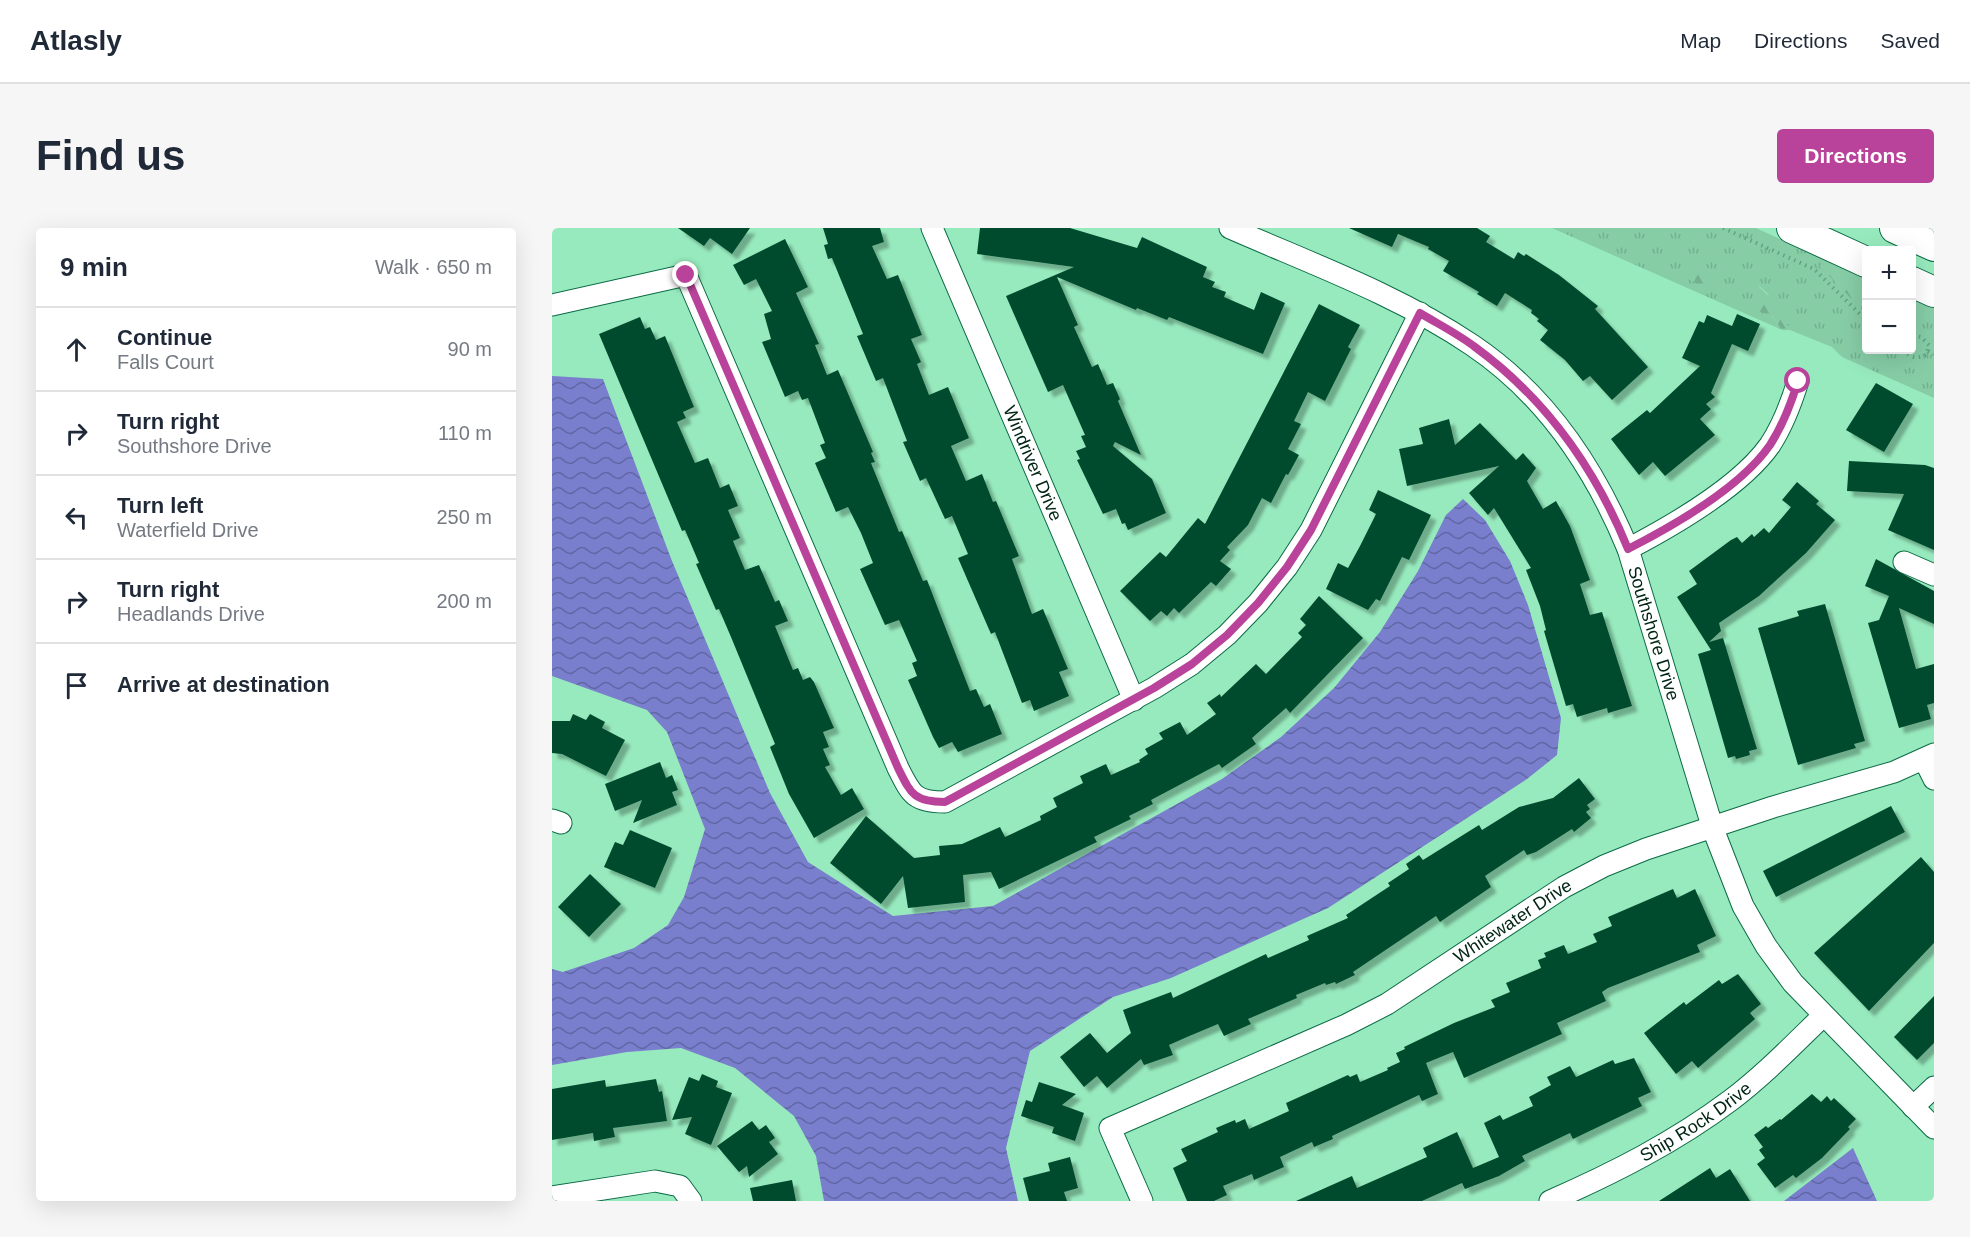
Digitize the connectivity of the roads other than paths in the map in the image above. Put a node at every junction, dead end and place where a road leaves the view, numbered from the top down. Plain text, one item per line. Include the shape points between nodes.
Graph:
1 (932, 228) edge
2 (1230, 228) edge
3 (1792, 228) edge
4 (1894, 228) edge
5 (1934, 246) edge
6 (1862, 260) edge
7 (1916, 284) edge
8 (1934, 292) edge
9 (552, 305) edge
10 (1420, 313) junction
11 (1798, 381) dead end
12 (1628, 549) junction
13 (1904, 562) dead end
14 (1934, 575) edge
15 (1134, 700) junction
16 (1929, 757) edge
17 (1934, 779) edge
18 (1713, 829) junction
19 (1823, 1016) junction
20 (1934, 1087) edge
21 (1914, 1107) junction
22 (1934, 1128) edge
23 (685, 1194) edge
24 (552, 1197) edge
25 (1142, 1201) edge
26 (1550, 1201) edge

1 - 15 street, Windriver Drive
2 - 10 street, Southshore Drive
3 - 6 main road
4 - 5 main road
7 - 8 main road
9 - 15 street via 686,275 898,768 909,789 925,802 945,802
10 - 12 street, Southshore Drive via 1474,346 1537,401 1592,474
10 - 15 street via 1311,530 1287,567 1227,635 1192,664
11 - 12 street via 1787,415 1761,454 1707,502
12 - 18 street, Southshore Drive
13 - 14 street
16 - 17 street
16 - 18 street, Whitewater Drive via 1894,772
18 - 19 street, Southshore Drive via 1743,906 1766,946
18 - 25 street, Whitewater Drive via 1604,866 1564,887 1377,1009 1110,1128
19 - 21 street, Southshore Drive
19 - 26 street, Ship Rock Drive via 1777,1061 1691,1128 1640,1159
20 - 21 street
21 - 22 street, Southshore Drive
23 - 24 street via 655,1181

